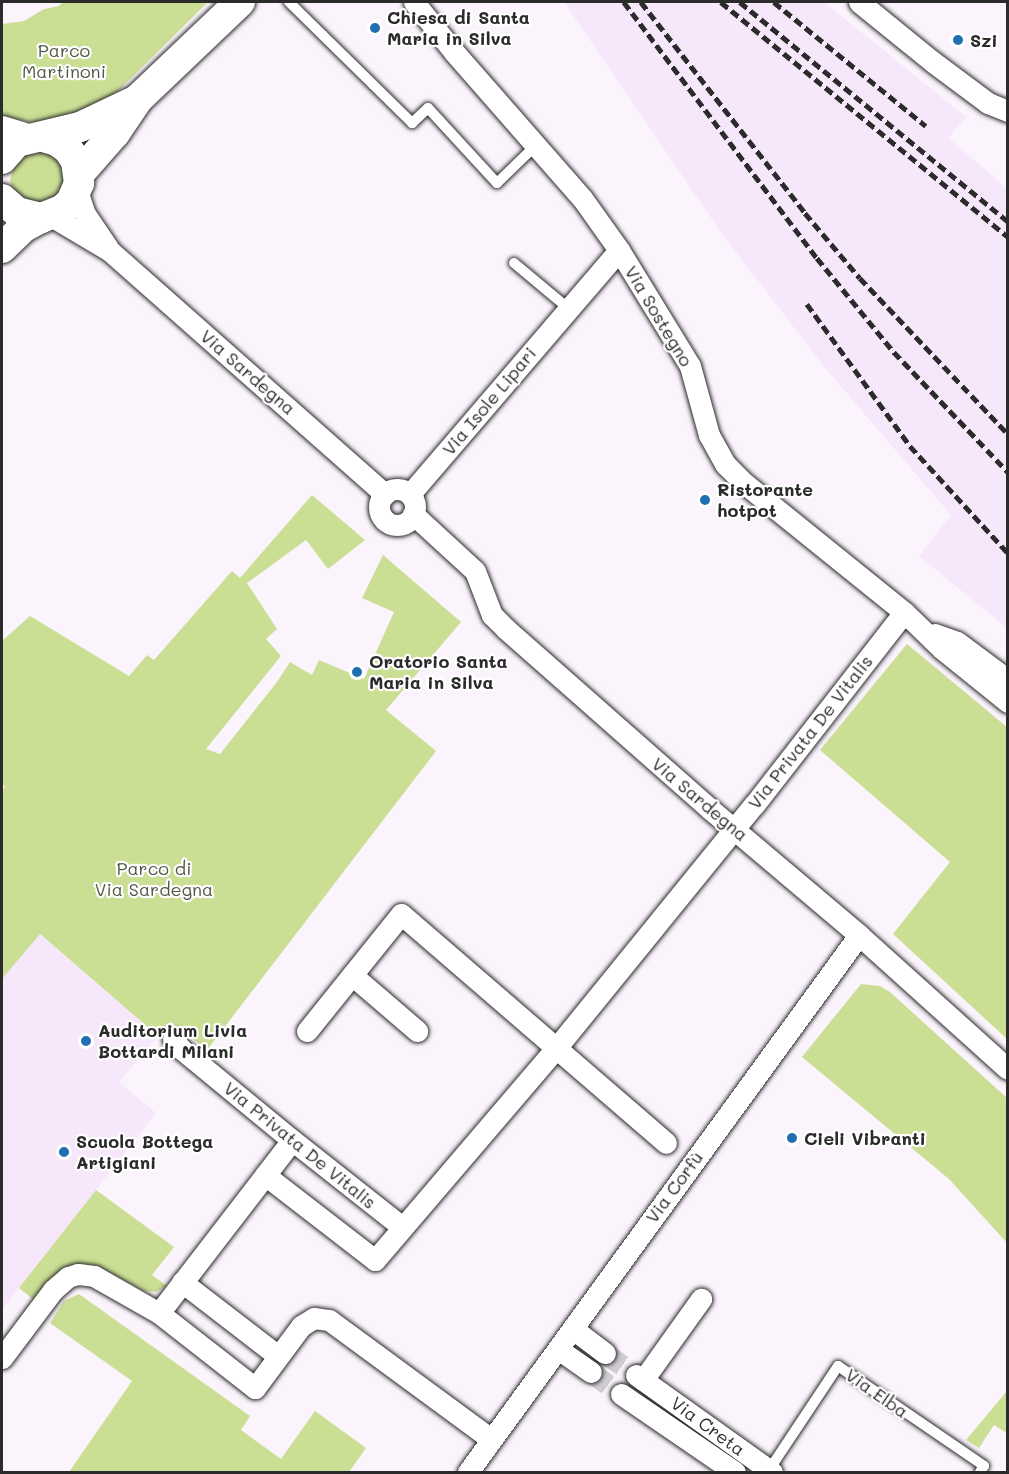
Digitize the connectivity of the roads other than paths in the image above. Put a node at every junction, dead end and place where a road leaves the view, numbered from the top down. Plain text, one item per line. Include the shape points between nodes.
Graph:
1 (240, 2) edge
2 (290, 2) edge
3 (414, 2) edge
4 (860, 2) edge
5 (138, 99) junction
6 (1008, 111) edge
7 (25, 134) edge
8 (535, 146) junction
9 (2, 159) edge
10 (78, 182) junction
11 (2, 199) edge
12 (46, 217) junction
13 (2, 248) edge
14 (619, 250) junction
15 (110, 251) junction
16 (514, 263) dead end
17 (568, 308) junction
18 (385, 494) junction
19 (412, 504) junction
20 (904, 612) junction
21 (928, 633) junction
22 (1008, 680) edge
23 (1008, 702) edge
24 (733, 830) junction
25 (860, 936) junction
26 (352, 975) junction
27 (307, 1031) dead end
28 (417, 1031) dead end
29 (173, 1039) dead end
30 (557, 1047) junction
31 (1008, 1069) edge
32 (292, 1140) junction
33 (666, 1143) dead end
34 (265, 1174) junction
35 (402, 1227) junction
36 (182, 1282) junction
37 (701, 1299) dead end
38 (159, 1313) junction
39 (573, 1329) junction
40 (558, 1349) junction
41 (605, 1353) tunnel mouth
42 (278, 1356) junction
43 (2, 1358) edge
44 (591, 1372) tunnel mouth
45 (621, 1394) tunnel mouth
46 (491, 1439) junction
47 (770, 1472) edge
48 (468, 1473) edge
49 (735, 1473) edge
50 (980, 1473) edge

1 - 5 main road
2 - 8 lane via 412,123 428,108 497,183
3 - 8 street, Via Sostegno
4 - 6 street via 988,103
5 - 7 main road via 80,127
5 - 10 main road
7 - 9 main road
7 - 10 main road via 57,141 68,149 76,161
8 - 14 street, Via Sostegno via 582,198
10 - 12 main road via 71,202
10 - 15 street, Via Sardegna via 85,214
11 - 12 main road via 17,212
12 - 13 main road via 24,227
12 - 15 street, Via Sardegna
14 - 17 street, Via Isole Lipari
14 - 20 street, Via Sostegno via 690,366 709,435 725,464
15 - 18 street, Via Sardegna
16 - 17 lane
17 - 19 street, Via Isole Lipari
18 - 19 street via 396,489
18 - 19 street via 380,508 391,523 404,523
19 - 24 street, Via Sardegna via 475,572 492,615
20 - 21 street, Via Sostegno
20 - 24 street, Via Privata De Vitalis
21 - 22 street, Via Sostegno via 957,642
21 - 23 street, Via Sostegno
24 - 25 street, Via Sardegna
24 - 30 street, Via Privata De Vitalis
25 - 31 street, Via Sardegna
25 - 39 street, Via Corfù via 697,1154
26 - 27 street
26 - 28 street
26 - 30 street via 401,914
29 - 32 street, Via Privata De Vitalis
30 - 33 street
30 - 35 street, Via Privata De Vitalis
32 - 34 street, Via Privata De Vitalis
32 - 35 street, Via Privata De Vitalis
34 - 35 street, Via Privata De Vitalis via 375,1260
34 - 36 street, Via Privata De Vitalis
36 - 38 street, Via Privata De Vitalis
36 - 42 street
37 - 47 street, Via Creta via 639,1377
38 - 42 street via 255,1388
38 - 43 street via 94,1276 78,1274 53,1290
39 - 40 street, Via Corfù
39 - 41 street
40 - 44 street
40 - 46 street, Via Corfù
42 - 46 street via 301,1326 314,1318 329,1320
45 - 49 street, Via Creta
46 - 48 street, Via Corfù
47 - 50 lane, Via Elba via 790,1434 838,1366 984,1466

